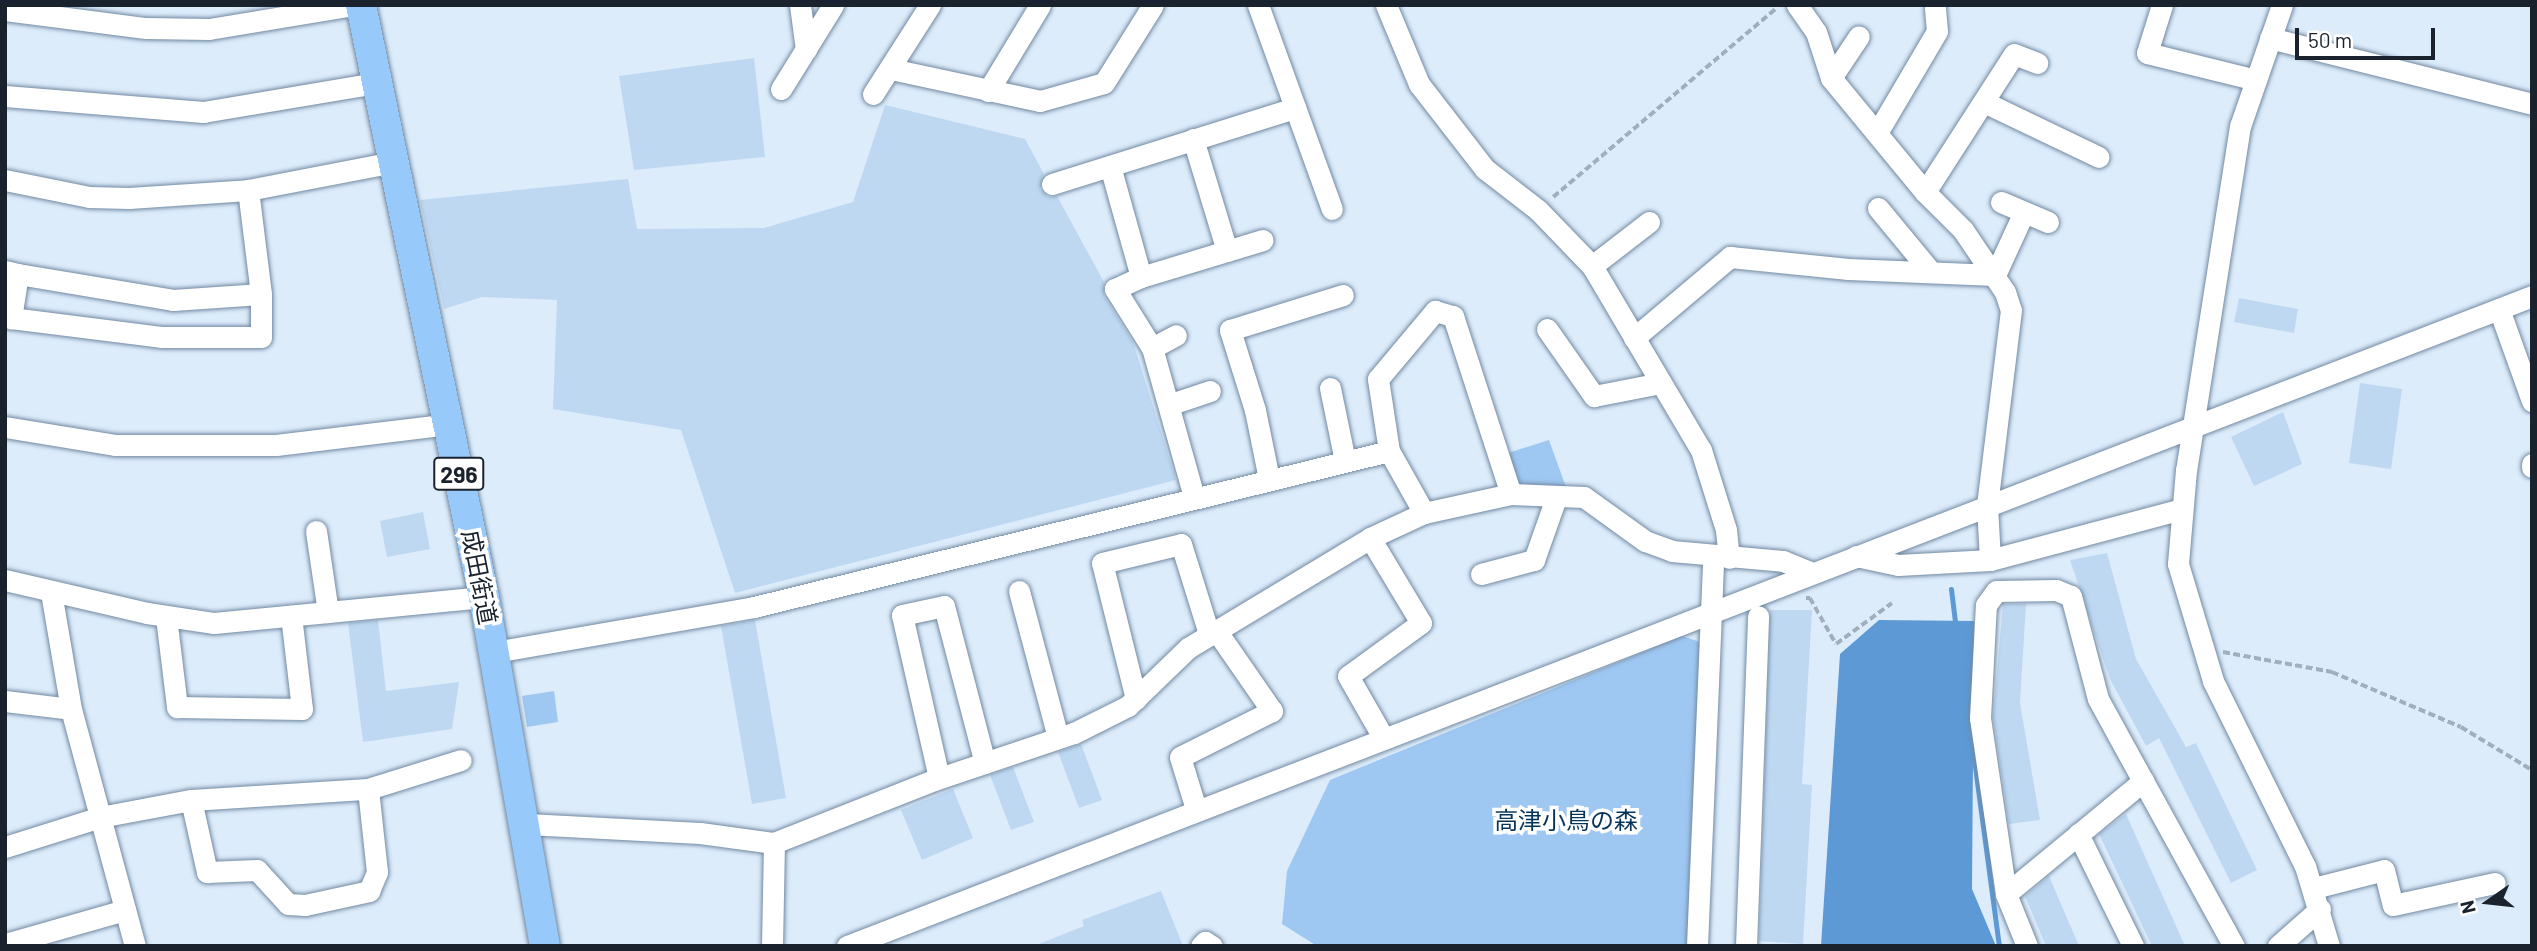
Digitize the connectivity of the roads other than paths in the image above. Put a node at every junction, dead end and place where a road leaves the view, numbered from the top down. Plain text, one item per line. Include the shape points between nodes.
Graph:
1 (354, 5) edge
2 (361, 5) edge
3 (800, 5) edge
4 (834, 5) edge
5 (930, 5) edge
6 (1040, 5) edge
7 (1153, 5) edge
8 (1258, 5) edge
9 (1386, 5) edge
10 (2162, 5) edge
11 (2282, 5) edge
12 (1801, 7) edge
13 (1936, 8) dead end
14 (5, 10) edge
15 (1859, 36) dead end
16 (2270, 38) junction
17 (806, 50) junction
18 (2037, 63) dead end
19 (891, 69) junction
20 (1831, 78) junction
21 (2256, 80) junction
22 (377, 83) junction
23 (781, 89) dead end
24 (988, 90) junction
25 (873, 94) dead end
26 (5, 96) edge
27 (1984, 102) junction
28 (2532, 104) edge
29 (1295, 108) junction
30 (1877, 132) junction
31 (1193, 139) junction
32 (2099, 157) dead end
33 (394, 162) junction
34 (1110, 166) junction
35 (5, 180) edge
36 (1052, 184) dead end
37 (248, 190) junction
38 (1925, 192) junction
39 (2001, 202) dead end
40 (1878, 208) dead end
41 (1332, 209) dead end
42 (2024, 212) junction
43 (1649, 222) dead end
44 (2049, 222) dead end
45 (1263, 240) dead end
46 (1227, 251) junction
47 (1592, 267) junction
48 (12, 272) edge
49 (1931, 272) junction
50 (1995, 275) junction
51 (1141, 277) junction
52 (261, 294) junction
53 (1343, 295) dead end
54 (2532, 296) edge
55 (2499, 309) junction
56 (1547, 329) dead end
57 (1176, 335) dead end
58 (1634, 338) junction
59 (1152, 348) junction
60 (1661, 383) junction
61 (1330, 388) dead end
62 (1210, 391) dead end
63 (2532, 401) edge
64 (1171, 404) junction
65 (449, 424) junction
66 (2193, 426) junction
67 (5, 427) edge
68 (1389, 451) junction
69 (1345, 461) junction
70 (1269, 480) junction
71 (1511, 494) junction
72 (1194, 497) junction
73 (1556, 498) junction
74 (1987, 506) junction
75 (2182, 509) junction
76 (1424, 513) junction
77 (316, 531) dead end
78 (1370, 538) junction
79 (1856, 556) junction
80 (1721, 557) junction
81 (1990, 560) junction
82 (1812, 573) junction
83 (1481, 574) dead end
84 (5, 580) edge
85 (1019, 591) dead end
86 (51, 592) junction
87 (484, 597) junction
88 (1713, 611) junction
89 (328, 612) junction
90 (290, 616) junction
91 (1758, 616) dead end
92 (166, 617) junction
93 (1213, 632) junction
94 (494, 652) junction
95 (1136, 699) junction
96 (5, 701) edge
97 (71, 709) junction
98 (1383, 737) junction
99 (1058, 738) junction
100 (461, 760) dead end
101 (985, 763) junction
102 (939, 778) junction
103 (2143, 781) junction
104 (368, 789) junction
105 (191, 800) junction
106 (1196, 809) junction
107 (100, 817) junction
108 (527, 824) junction
109 (2078, 834) junction
110 (774, 843) junction
111 (5, 847) edge
112 (2495, 883) dead end
113 (2314, 888) junction
114 (2006, 894) junction
115 (2320, 909) junction
116 (125, 910) junction
117 (5, 944) edge
118 (135, 946) edge
119 (545, 946) edge
120 (772, 946) edge
121 (847, 946) edge
122 (1201, 946) edge
123 (1212, 946) edge
124 (1697, 946) edge
125 (1746, 946) edge
126 (2027, 946) edge
127 (2133, 946) edge
128 (2234, 946) edge
129 (2278, 946) edge
130 (2329, 946) edge

1 - 14 street via 209,29 146,28
2 - 22 highway, 成田街道 / 296
3 - 17 street
4 - 17 street
5 - 19 street
6 - 24 street
7 - 24 street via 1104,83 1040,101
8 - 29 street
9 - 47 street via 1419,83 1485,169 1538,210
10 - 21 street via 2147,53
11 - 16 street
12 - 20 street via 1816,32
13 - 30 street via 1937,31
15 - 20 street
16 - 21 street
16 - 28 street
17 - 23 street
18 - 27 street via 2014,54
19 - 24 street
19 - 25 street
20 - 30 street
21 - 66 street via 2241,126 2224,216
22 - 26 street via 203,111
22 - 33 highway, 成田街道 / 296
27 - 32 street
27 - 38 street
29 - 31 street
29 - 41 street
30 - 38 street
31 - 34 street
31 - 46 street
33 - 37 street
33 - 65 highway, 成田街道 / 296
34 - 36 street
34 - 51 street
35 - 37 street via 89,197
37 - 52 street
38 - 50 street via 1963,230
39 - 42 street
40 - 49 street
42 - 44 street
42 - 50 street
43 - 47 street
45 - 46 street
46 - 51 street
47 - 58 street
48 - 52 street via 173,300
48 - 52 street via 11,318 161,337 261,337
49 - 50 street
49 - 58 street via 1730,257
50 - 74 street via 2011,310
51 - 59 street via 1115,289
53 - 70 street via 1230,330 1255,410
54 - 55 street
55 - 63 street
55 - 66 street
56 - 60 street via 1594,396
57 - 59 street
58 - 60 street
59 - 64 street
60 - 80 street via 1702,450 1726,530
61 - 69 street
62 - 64 street
64 - 72 street
65 - 67 street via 276,445 115,445
65 - 87 highway, 成田街道 / 296
66 - 74 street
66 - 75 street
68 - 69 street
68 - 71 street via 1378,379 1435,311 1453,316
68 - 76 street
69 - 70 street
70 - 72 street
71 - 73 street
71 - 76 street
72 - 94 street via 754,607
73 - 80 street via 1584,497 1645,541 1686,555
73 - 83 street via 1534,560
74 - 79 street
74 - 81 street
75 - 81 street
75 - 113 street via 2178,564 2201,648
76 - 78 street
77 - 89 street
78 - 93 street
78 - 98 street via 1421,623 1348,676
79 - 81 street via 1898,565
79 - 82 street
80 - 82 street via 1783,561
80 - 88 street
82 - 88 street
84 - 86 street
85 - 99 street
86 - 92 street
86 - 97 street
87 - 89 street
87 - 94 highway, 成田街道 / 296
88 - 98 street
88 - 124 street
89 - 90 street
90 - 92 street via 214,623
90 - 92 street via 302,709 177,707
91 - 125 street
93 - 95 street via 1188,648
93 - 95 street via 1181,544 1102,563
93 - 106 street via 1272,710 1180,757
94 - 108 highway, 成田街道 / 296
95 - 99 street
96 - 97 street
97 - 107 street
98 - 106 street
99 - 101 street
100 - 104 street
101 - 102 street
101 - 102 street via 944,606 902,615
102 - 110 street
103 - 109 street
103 - 114 street via 2098,699 2071,596 2056,590 1996,591 1986,605 1980,718
103 - 128 street
104 - 105 street
104 - 105 street via 377,872 369,891 305,905 288,904 257,870 207,872
105 - 107 street
106 - 121 street
107 - 111 street
107 - 116 street
108 - 110 street via 700,833
108 - 119 highway, 成田街道 / 296
109 - 114 street
109 - 127 street
110 - 120 street
112 - 113 street via 2393,905 2384,870
113 - 115 street
114 - 126 street
115 - 129 street
115 - 130 street
116 - 117 street
116 - 118 street
122 - 123 street via 1205,942

